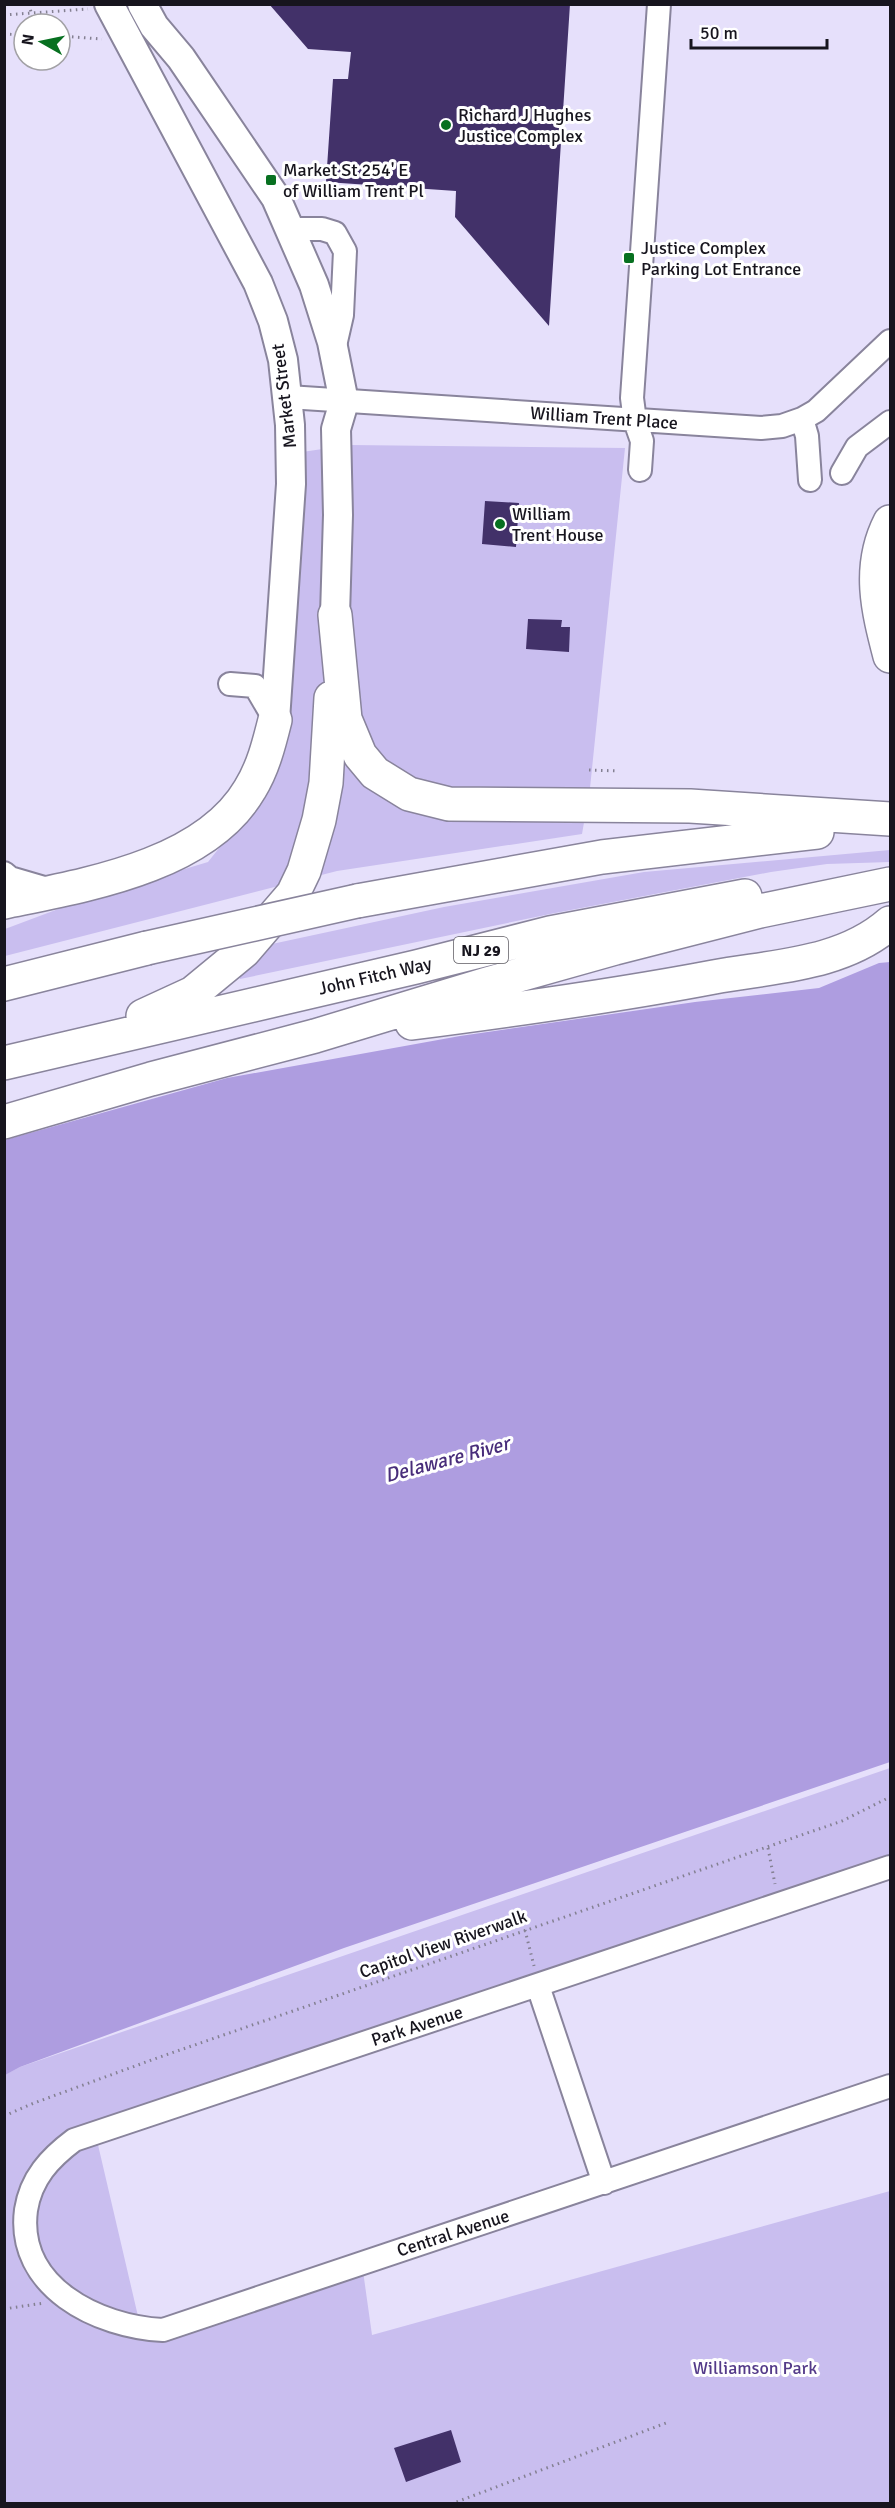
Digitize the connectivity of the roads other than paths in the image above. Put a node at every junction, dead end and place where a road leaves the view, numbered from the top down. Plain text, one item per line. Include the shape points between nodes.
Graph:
1 (142, 4) edge
2 (658, 4) edge
3 (102, 7) edge
4 (291, 229) junction
5 (891, 341) edge
6 (334, 350) junction
7 (288, 398) junction
8 (344, 402) junction
9 (802, 419) junction
10 (635, 421) junction
11 (891, 422) edge
12 (640, 470) dead end
13 (842, 472) dead end
14 (810, 480) dead end
15 (891, 522) edge
16 (335, 615) junction
17 (891, 656) edge
18 (230, 684) dead end
19 (275, 720) junction
20 (891, 819) edge
21 (891, 826) edge
22 (4, 873) edge
23 (891, 883) edge
24 (55, 891) junction
25 (4, 902) edge
26 (891, 923) edge
27 (4, 984) edge
28 (315, 1036) junction
29 (76, 1046) junction
30 (4, 1063) edge
31 (4, 1122) edge
32 (891, 1867) edge
33 (538, 1986) junction
34 (891, 2086) edge
35 (604, 2183) junction
36 (32, 2259) joint

1 - 4 main road via 276,198
2 - 10 street via 632,398
3 - 7 main road, Market Street via 258,283 273,321
4 - 6 main road
4 - 6 street via 335,233 345,251 342,315
5 - 9 street, William Trent Place via 816,411
6 - 8 main road
7 - 8 street, William Trent Place
7 - 19 main road, Market Street via 291,484
8 - 10 street, William Trent Place
8 - 16 main road via 336,429
9 - 10 street, William Trent Place via 761,428
9 - 14 street
10 - 12 street via 642,441
11 - 13 street via 857,447
15 - 17 highway via 880,547 875,573 876,599
16 - 20 highway via 350,735 375,773 409,794 449,804 690,806
16 - 29 highway via 327,783 313,846 293,894 244,951 193,993
18 - 19 street via 255,686
19 - 24 highway via 266,755 251,788 214,831 178,853 102,880
21 - 27 highway, bridge via 789,833 602,857 357,901
22 - 24 street
23 - 28 highway via 615,948
23 - 29 highway, John Fitch Way / NJ 29 via 780,891 631,916
24 - 25 highway
26 - 28 highway via 847,950 802,963 573,1001
28 - 31 highway
29 - 30 highway, John Fitch Way / NJ 29
32 - 33 street, Park Avenue
33 - 35 street
33 - 36 street, Park Avenue via 74,2140 56,2153 34,2183 25,2219
34 - 35 street, Central Avenue
35 - 36 street, Central Avenue via 163,2330 141,2329 97,2316 69,2300

